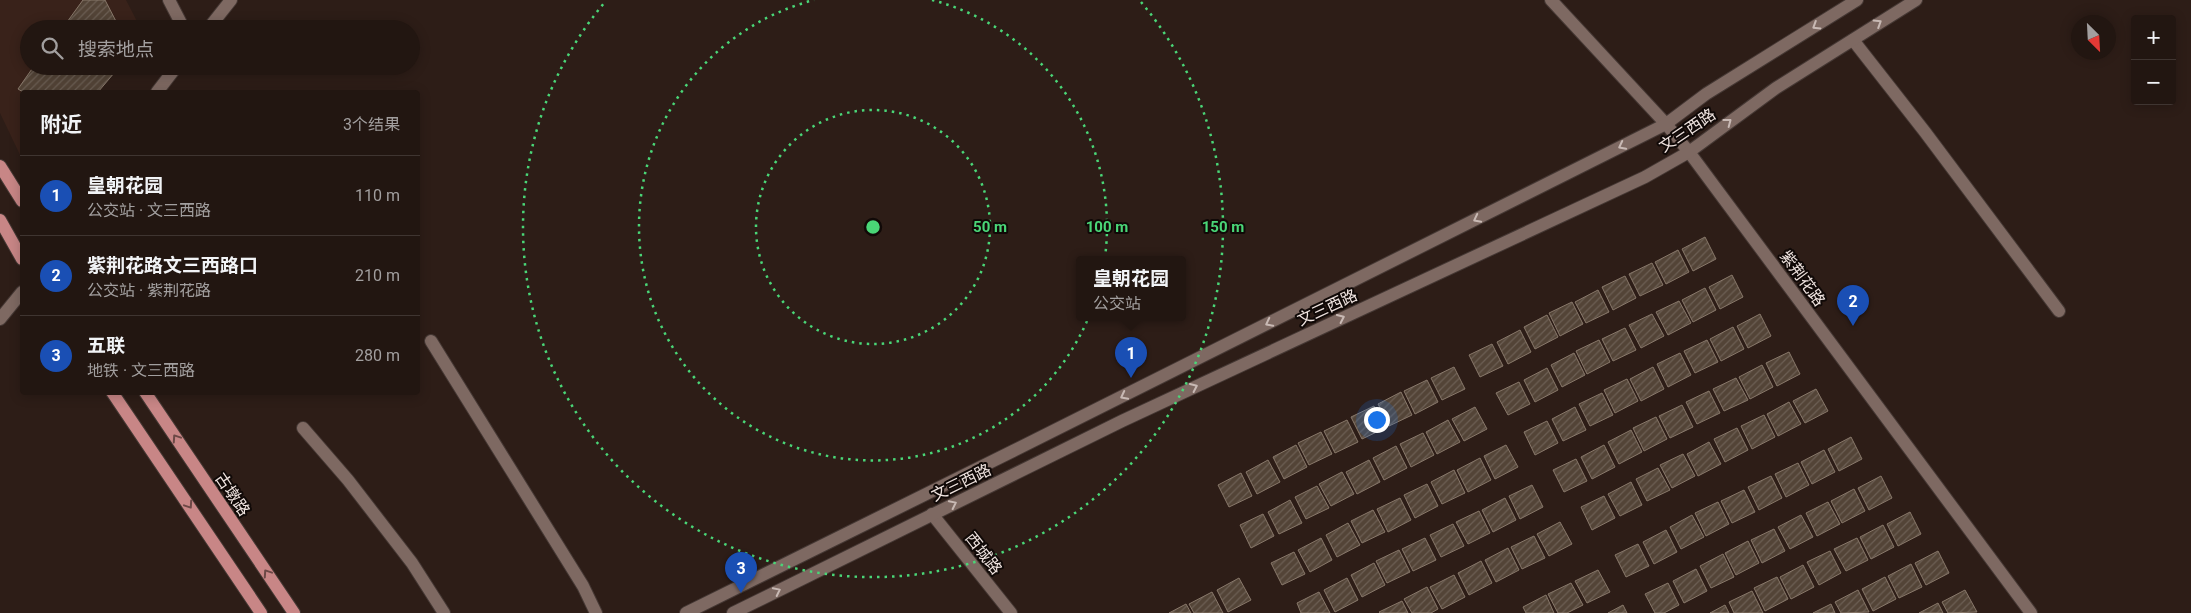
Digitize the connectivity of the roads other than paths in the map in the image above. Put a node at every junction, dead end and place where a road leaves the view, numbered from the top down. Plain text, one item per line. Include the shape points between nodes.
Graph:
1 (169, 0) edge
2 (231, 0) edge
3 (1551, 0) edge
4 (1857, 0) edge
5 (1916, 0) edge
6 (179, 20) edge
7 (215, 20) edge
8 (1853, 40) junction
9 (171, 75) edge
10 (159, 90) edge
11 (1666, 124) junction
12 (1689, 152) junction
13 (0, 166) edge
14 (20, 198) edge
15 (0, 220) edge
16 (20, 255) edge
17 (20, 294) edge
18 (2059, 311) dead end
19 (0, 319) edge
20 (431, 341) dead end
21 (114, 395) edge
22 (146, 395) edge
23 (303, 428) dead end
24 (932, 514) junction
25 (261, 613) edge
26 (294, 613) edge
27 (444, 613) edge
28 (596, 613) edge
29 (686, 613) edge
30 (733, 613) edge
31 (1011, 613) edge
32 (2031, 613) edge

1 - 6 main road
2 - 7 main road
3 - 11 main road, 紫荆花路
4 -> 11 main road, 文三西路 via 1706,94
8 -> 5 main road, 文三西路
12 -> 8 main road, 文三西路 via 1776,88
8 - 18 main road
9 - 10 main road
11 - 12 main road, 紫荆花路
11 -> 29 main road, 文三西路
24 -> 12 main road, 文三西路 via 1122,421 1646,177
12 - 32 main road, 紫荆花路
13 - 14 main road
15 - 16 main road
17 - 19 main road
20 - 28 main road via 578,577
21 -> 25 main road
26 -> 22 main road, 古墩路
23 - 27 main road via 412,563
30 -> 24 main road, 文三西路
24 - 31 main road, 西城路

